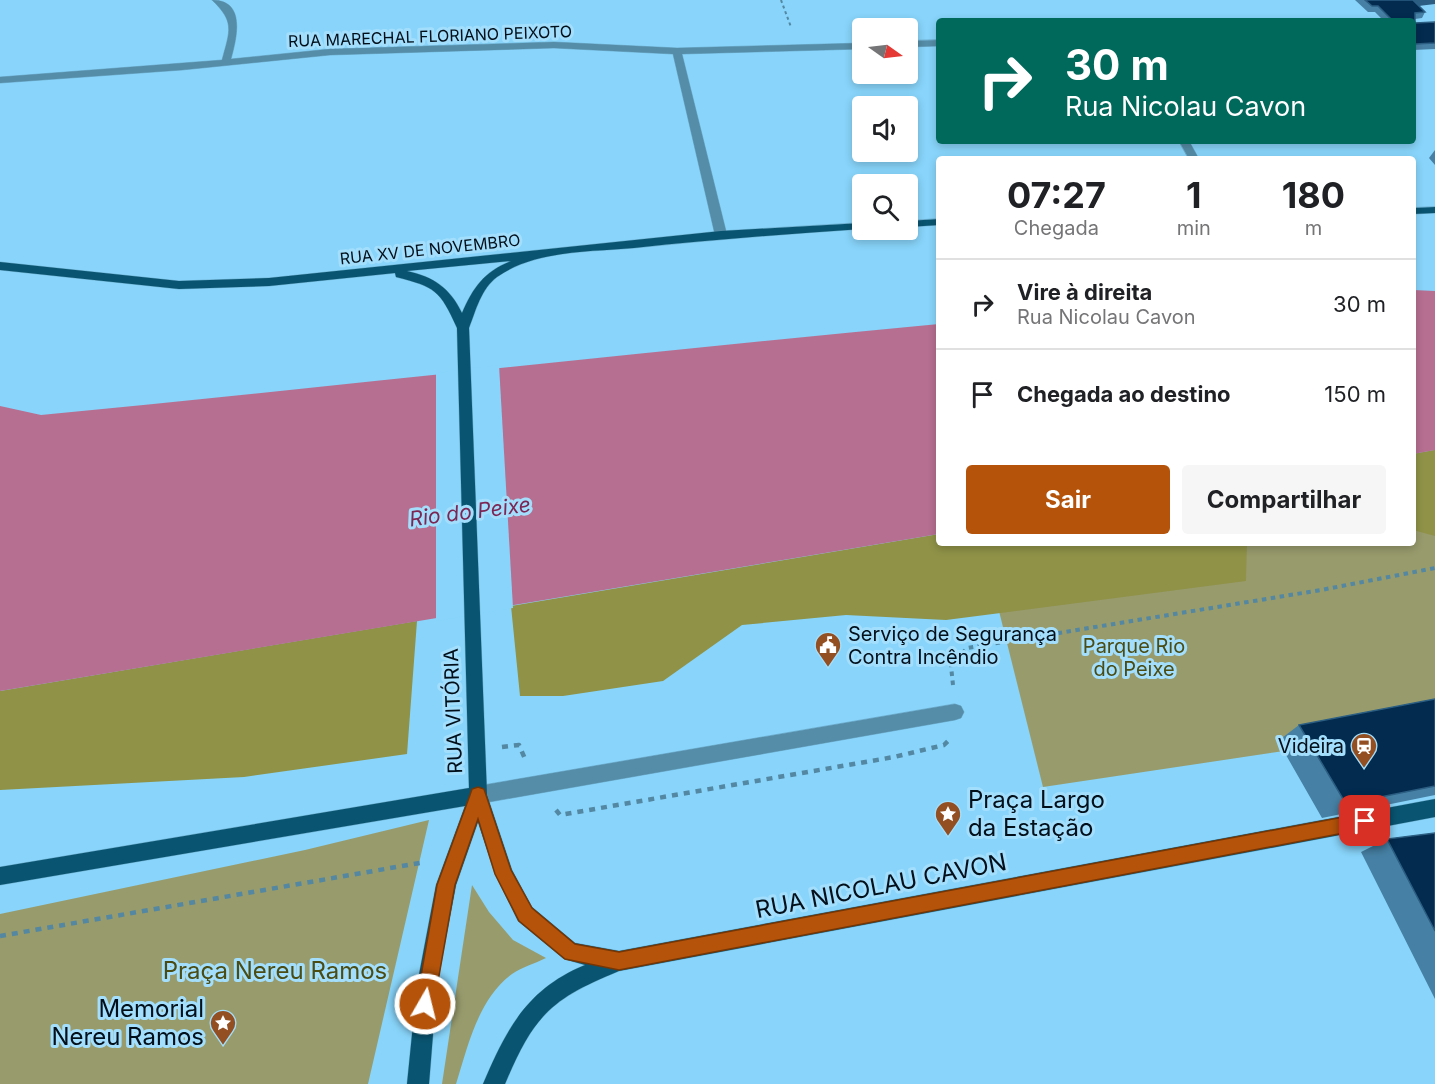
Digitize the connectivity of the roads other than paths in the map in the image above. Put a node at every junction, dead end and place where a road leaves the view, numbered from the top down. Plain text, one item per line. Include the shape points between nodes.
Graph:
1 (216, 0) edge
2 (936, 43) edge
3 (918, 44) edge
4 (852, 46) edge
5 (677, 51) junction
6 (226, 62) junction
7 (0, 80) edge
8 (1435, 210) edge
9 (1416, 211) edge
10 (936, 222) edge
11 (918, 223) edge
12 (852, 227) edge
13 (721, 235) junction
14 (535, 256) junction
15 (0, 266) edge
16 (382, 271) junction
17 (463, 328) junction
18 (955, 712) dead end
19 (478, 795) junction
20 (1435, 808) edge
21 (0, 876) edge
22 (619, 961) junction
23 (418, 1084) edge
24 (494, 1084) edge

1 - 6 street via 224,3 235,31
2 - 3 street
4 - 5 street, RUA MARECHAL FLORIANO PEIXOTO
5 - 6 street, RUA MARECHAL FLORIANO PEIXOTO via 554,45 330,52
5 - 13 street
6 - 7 street, RUA MARECHAL FLORIANO PEIXOTO
8 - 9 main road
10 - 11 main road
12 - 13 main road, RUA XV DE NOVEMBRO
13 - 14 main road, RUA XV DE NOVEMBRO
14 - 16 main road, RUA XV DE NOVEMBRO
14 - 17 main road, RUA VITÓRIA via 509,265 485,281
15 - 16 main road, RUA XV DE NOVEMBRO via 179,285 269,282
16 - 17 main road, RUA VITÓRIA via 417,276 440,287
17 - 19 main road, RUA VITÓRIA
18 - 19 street
19 - 21 main road
19 - 22 main road, RUA NICOLAU CAVON via 504,874 525,915 571,952
19 - 23 main road, RUA VITÓRIA via 446,885 427,985
20 - 22 main road, RUA NICOLAU CAVON
22 - 24 main road, RUA NICOLAU CAVON via 562,986 538,1006 517,1033

